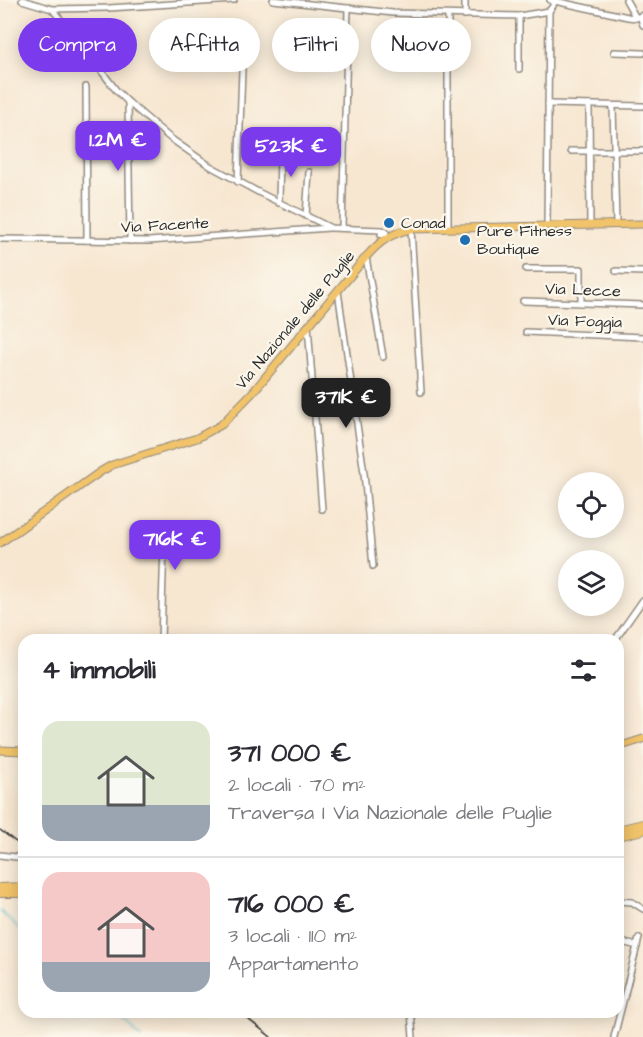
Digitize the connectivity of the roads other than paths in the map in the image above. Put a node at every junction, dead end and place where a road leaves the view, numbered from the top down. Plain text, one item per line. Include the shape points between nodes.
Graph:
1 (22, 0) edge
2 (234, 0) edge
3 (273, 0) edge
4 (465, 0) edge
5 (626, 0) edge
6 (552, 1) edge
7 (348, 8) junction
8 (52, 9) junction
9 (549, 11) junction
10 (448, 15) junction
11 (465, 15) junction
12 (519, 16) junction
13 (640, 16) edge
14 (643, 26) edge
15 (614, 52) dead end
16 (643, 53) edge
17 (519, 69) dead end
18 (242, 72) edge
19 (86, 87) dead end
20 (128, 102) junction
21 (548, 104) junction
22 (589, 105) junction
23 (613, 106) junction
24 (643, 106) edge
25 (571, 151) dead end
26 (590, 151) junction
27 (614, 151) junction
28 (643, 151) edge
29 (280, 153) dead end
30 (309, 172) dead end
31 (238, 182) junction
32 (279, 203) junction
33 (306, 216) junction
34 (616, 224) junction
35 (643, 224) edge
36 (590, 225) junction
37 (547, 226) junction
38 (331, 228) junction
39 (342, 228) junction
40 (448, 228) junction
41 (411, 230) junction
42 (383, 232) junction
43 (396, 233) junction
44 (0, 239) edge
45 (87, 240) junction
46 (130, 241) junction
47 (379, 243) junction
48 (366, 257) junction
49 (526, 269) dead end
50 (616, 271) dead end
51 (643, 272) edge
52 (338, 291) junction
53 (523, 302) dead end
54 (581, 303) junction
55 (643, 305) edge
56 (308, 326) junction
57 (526, 332) dead end
58 (643, 337) edge
59 (383, 357) dead end
60 (421, 392) dead end
61 (322, 509) dead end
62 (0, 543) edge
63 (139, 543) dead end
64 (373, 566) dead end
65 (643, 600) edge
66 (161, 634) edge
67 (619, 634) edge
68 (643, 739) edge
69 (624, 745) edge
70 (0, 750) edge
71 (18, 751) edge
72 (643, 824) edge
73 (624, 829) edge
74 (643, 830) edge
75 (624, 835) edge
76 (0, 855) edge
77 (18, 857) edge
78 (624, 901) edge
79 (643, 909) edge
80 (639, 938) dead end
81 (624, 943) edge
82 (637, 946) junction
83 (624, 997) edge
84 (411, 1018) edge
85 (619, 1018) edge
86 (413, 1037) edge
87 (614, 1037) edge

1 - 8 street
2 - 8 street
3 - 7 street
4 - 11 street
5 - 13 street
6 - 9 street
6 - 13 street
7 - 10 street
7 - 39 street
8 - 20 street
9 - 12 street
9 - 21 street
10 - 11 street
10 - 40 street
11 - 12 street
12 - 17 street
13 - 14 street
15 - 16 street
18 - 31 street
19 - 45 street
20 - 31 street via 170,138
20 - 46 street
21 - 22 street
21 - 37 street
22 - 23 street
22 - 26 street
23 - 24 street
23 - 27 street
25 - 26 street
26 - 27 street
26 - 36 street
27 - 28 street
27 - 34 street
29 - 32 street
30 - 33 street
31 - 32 street
32 - 33 street
33 - 38 street
34 - 35 main road, Via Nazionale delle Puglie
34 - 36 main road, Via Nazionale delle Puglie
36 - 37 main road, Via Nazionale delle Puglie
37 - 40 main road, Via Nazionale delle Puglie
38 - 39 street, Via Facente
38 - 46 street, Via Facente
39 - 42 street, Via Facente
40 - 41 main road, Via Nazionale delle Puglie
41 - 43 main road, Via Nazionale delle Puglie
41 - 60 street
42 - 43 street, Via Facente
42 - 47 street
43 - 47 main road, Via Nazionale delle Puglie
44 - 45 street, Via Facente
45 - 46 street, Via Facente
47 - 48 main road, Via Nazionale delle Puglie
48 - 52 main road, Via Nazionale delle Puglie
48 - 59 street
49 - 54 street via 581,270
50 - 51 street
52 - 56 main road, Via Nazionale delle Puglie
52 - 64 street
53 - 54 street, Via Lecce
54 - 55 street, Via Lecce
56 - 61 street
56 - 62 main road, Via Nazionale delle Puglie via 221,425 197,438 112,465
57 - 58 street, Via Foggia
63 - 66 street via 164,543
65 - 67 street
68 - 69 main road
70 - 71 main road
72 - 73 highway
74 - 75 highway
76 - 77 street
78 - 79 street
80 - 82 street
81 - 82 street
82 - 83 street
84 - 86 street
85 - 87 street

